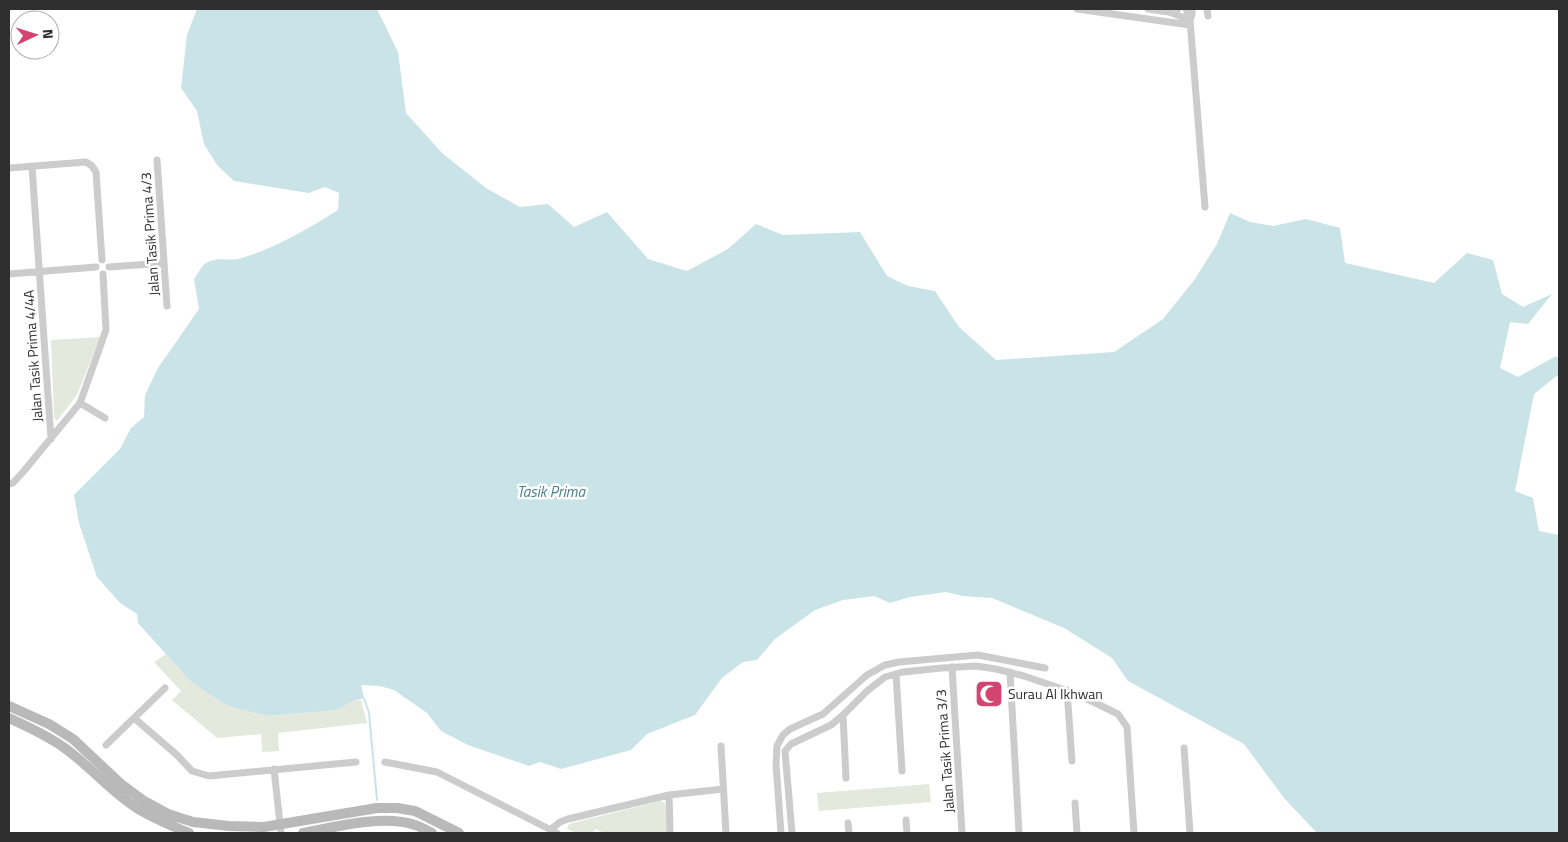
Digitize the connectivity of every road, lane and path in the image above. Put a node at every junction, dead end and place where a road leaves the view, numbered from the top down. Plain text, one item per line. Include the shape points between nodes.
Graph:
1 (1076, 9) edge
2 (1148, 9) edge
3 (1178, 9) edge
4 (1186, 9) edge
5 (1192, 9) edge
6 (1169, 12) junction
7 (1190, 23) junction
8 (158, 160) dead end
9 (32, 167) junction
10 (9, 168) edge
11 (1206, 207) dead end
12 (102, 260) junction
13 (164, 263) junction
14 (96, 267) junction
15 (109, 267) junction
16 (40, 272) junction
17 (9, 274) edge
18 (103, 274) junction
19 (167, 306) dead end
20 (80, 404) junction
21 (105, 418) dead end
22 (51, 439) junction
23 (9, 484) edge
24 (952, 667) junction
25 (1045, 668) dead end
26 (1010, 672) junction
27 (896, 674) junction
28 (165, 688) dead end
29 (1067, 690) junction
30 (9, 706) edge
31 (843, 716) junction
32 (9, 718) edge
33 (134, 718) junction
34 (106, 745) dead end
35 (721, 746) dead end
36 (1184, 748) dead end
37 (356, 762) dead end
38 (385, 762) dead end
39 (1072, 762) dead end
40 (274, 769) junction
41 (902, 771) dead end
42 (846, 778) dead end
43 (723, 790) junction
44 (669, 795) junction
45 (1075, 804) dead end
46 (906, 820) dead end
47 (848, 823) dead end
48 (281, 829) edge
49 (554, 832) edge
50 (189, 833) edge
51 (304, 833) edge
52 (432, 833) edge
53 (459, 833) edge
54 (670, 833) edge
55 (726, 833) edge
56 (781, 833) edge
57 (792, 833) edge
58 (849, 833) edge
59 (907, 833) edge
60 (962, 833) edge
61 (1019, 833) edge
62 (1077, 833) edge
63 (1134, 833) edge
64 (1190, 833) edge

1 - 7 street
2 - 6 street
3 - 6 street
4 - 7 street
5 - 7 street
6 - 7 street
7 - 11 street
8 - 13 street, Jalan Tasik Prima 4/3
9 - 10 street
9 - 12 street via 86,162 95,169
9 - 16 street, Jalan Tasik Prima 4/4A
12 - 14 street
12 - 15 street
13 - 15 street
13 - 19 street, Jalan Tasik Prima 4/3
14 - 16 street
14 - 18 street
15 - 18 street
16 - 17 street
16 - 22 street, Jalan Tasik Prima 4/4A
18 - 20 street via 106,330
20 - 21 street
20 - 22 street
22 - 23 street
24 - 26 street via 976,666
24 - 27 street
24 - 60 street, Jalan Tasik Prima 3/3
25 - 56 street via 978,655 899,662 867,675 823,714 790,729 776,746
26 - 29 street
26 - 61 street
27 - 31 street via 873,686
27 - 41 street
28 - 33 street
29 - 39 street
29 - 63 street via 1118,714 1127,728
30 - 48 main road via 73,739 122,784 168,814 193,822
31 - 42 street
31 - 57 street via 791,744 785,751
32 - 50 main road via 65,748 139,810
33 - 34 street
33 - 40 street via 192,771 209,776
35 - 43 street
36 - 64 street
37 - 40 street
38 - 49 street via 437,772
40 - 48 street
43 - 44 street
43 - 55 street
44 - 49 street via 568,819 560,822
44 - 54 street
45 - 62 street
46 - 59 street
47 - 58 street
48 - 53 main road via 377,808 397,808 415,811
51 - 52 main road via 373,821 402,822

